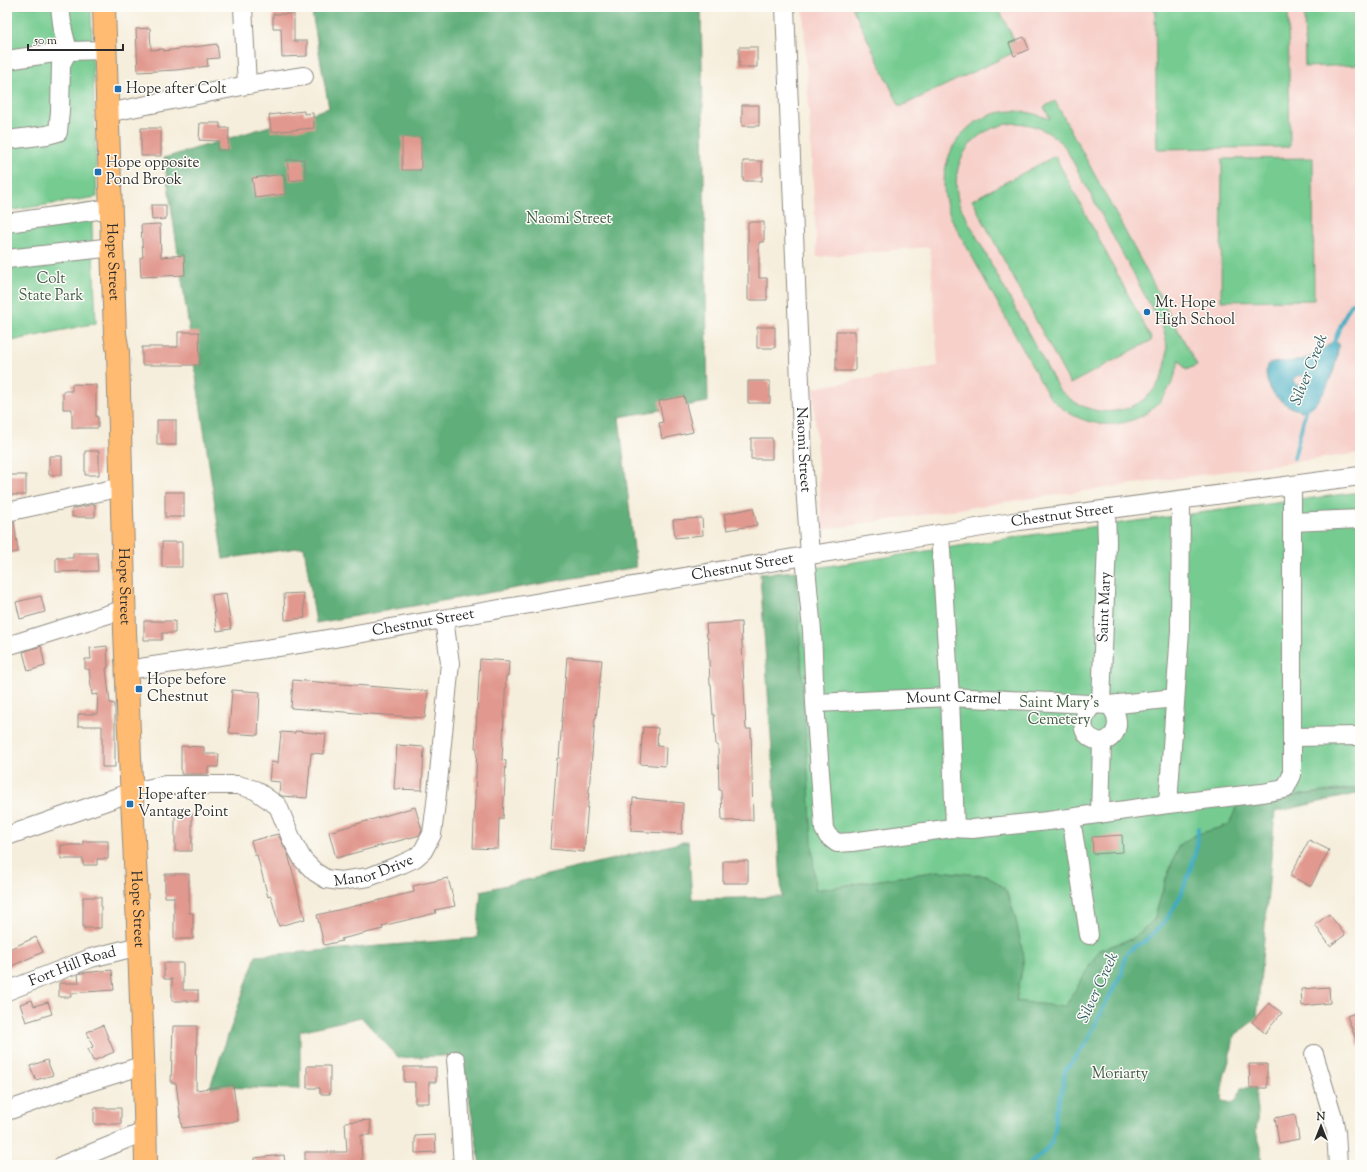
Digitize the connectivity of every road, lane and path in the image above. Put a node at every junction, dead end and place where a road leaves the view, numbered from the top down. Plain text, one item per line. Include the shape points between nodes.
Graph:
1 (60, 7) edge
2 (104, 7) edge
3 (243, 7) edge
4 (785, 7) edge
5 (105, 50) junction
6 (68, 51) junction
7 (7, 60) edge
8 (304, 76) dead end
9 (247, 85) junction
10 (107, 113) junction
11 (7, 140) edge
12 (112, 208) junction
13 (7, 222) edge
14 (113, 247) junction
15 (7, 260) edge
16 (1360, 476) edge
17 (1292, 485) junction
18 (122, 487) junction
19 (1181, 500) junction
20 (1106, 510) junction
21 (7, 512) edge
22 (1360, 519) edge
23 (1292, 522) junction
24 (940, 534) junction
25 (807, 556) junction
26 (125, 609) junction
27 (444, 619) junction
28 (7, 646) edge
29 (127, 670) junction
30 (950, 697) junction
31 (1175, 698) junction
32 (815, 703) junction
33 (1101, 704) junction
34 (1293, 736) junction
35 (1360, 736) edge
36 (1102, 742) junction
37 (132, 792) junction
38 (1168, 804) junction
39 (1100, 814) junction
40 (1071, 818) junction
41 (955, 828) junction
42 (7, 836) edge
43 (1089, 935) dead end
44 (139, 946) junction
45 (7, 991) edge
46 (1314, 1054) dead end
47 (456, 1060) dead end
48 (144, 1065) junction
49 (7, 1111) edge
50 (146, 1131) junction
51 (63, 1165) edge
52 (146, 1165) edge
53 (463, 1165) edge
54 (1338, 1165) edge

1 - 6 street
2 - 5 main road, Hope Street
3 - 9 street
4 - 25 street, Naomi Street
5 - 6 street
5 - 10 main road, Hope Street
6 - 7 street
6 - 11 street via 61,64 58,132
8 - 9 street
9 - 10 street
10 - 12 main road, Hope Street
12 - 13 street
12 - 14 main road, Hope Street
14 - 15 street
14 - 18 main road, Hope Street
16 - 17 street, Chestnut Street
17 - 19 street, Chestnut Street
17 - 23 street
18 - 21 street
18 - 26 main road, Hope Street
19 - 20 street, Chestnut Street
19 - 31 street via 1180,631
20 - 24 street, Chestnut Street
20 - 33 street, Saint Mary
22 - 23 street
23 - 34 street
24 - 25 street, Chestnut Street
24 - 30 street
25 - 27 street, Chestnut Street
25 - 32 street, Naomi Street
26 - 28 street
26 - 29 main road, Hope Street
27 - 29 street, Chestnut Street
27 - 37 street, Manor Drive via 450,663 436,803 432,834 423,851 414,858 369,876 340,881 326,879 307,865 292,840 278,806 255,790 238,785 165,785
29 - 37 main road, Hope Street
30 - 32 street, Mount Carmel
30 - 33 street, Mount Carmel
30 - 41 street
31 - 33 street, Mount Carmel
31 - 38 street
32 - 41 street, Naomi Street via 824,828 828,836 837,843
33 - 36 street via 1113,709 1118,723 1112,736
33 - 36 street via 1087,711 1083,726 1091,738
34 - 35 street
34 - 38 street, Naomi Street via 1292,775 1285,789
36 - 39 street
37 - 42 street, Manor Drive
37 - 44 main road, Hope Street
38 - 39 street, Naomi Street
39 - 40 street, Naomi Street
40 - 41 street, Naomi Street via 972,829
40 - 43 street
44 - 45 street, Fort Hill Road via 91,958
44 - 48 main road, Hope Street
46 - 54 street via 1333,1117
47 - 53 street
48 - 49 street
48 - 50 main road, Hope Street
50 - 51 street
50 - 52 main road, Hope Street

